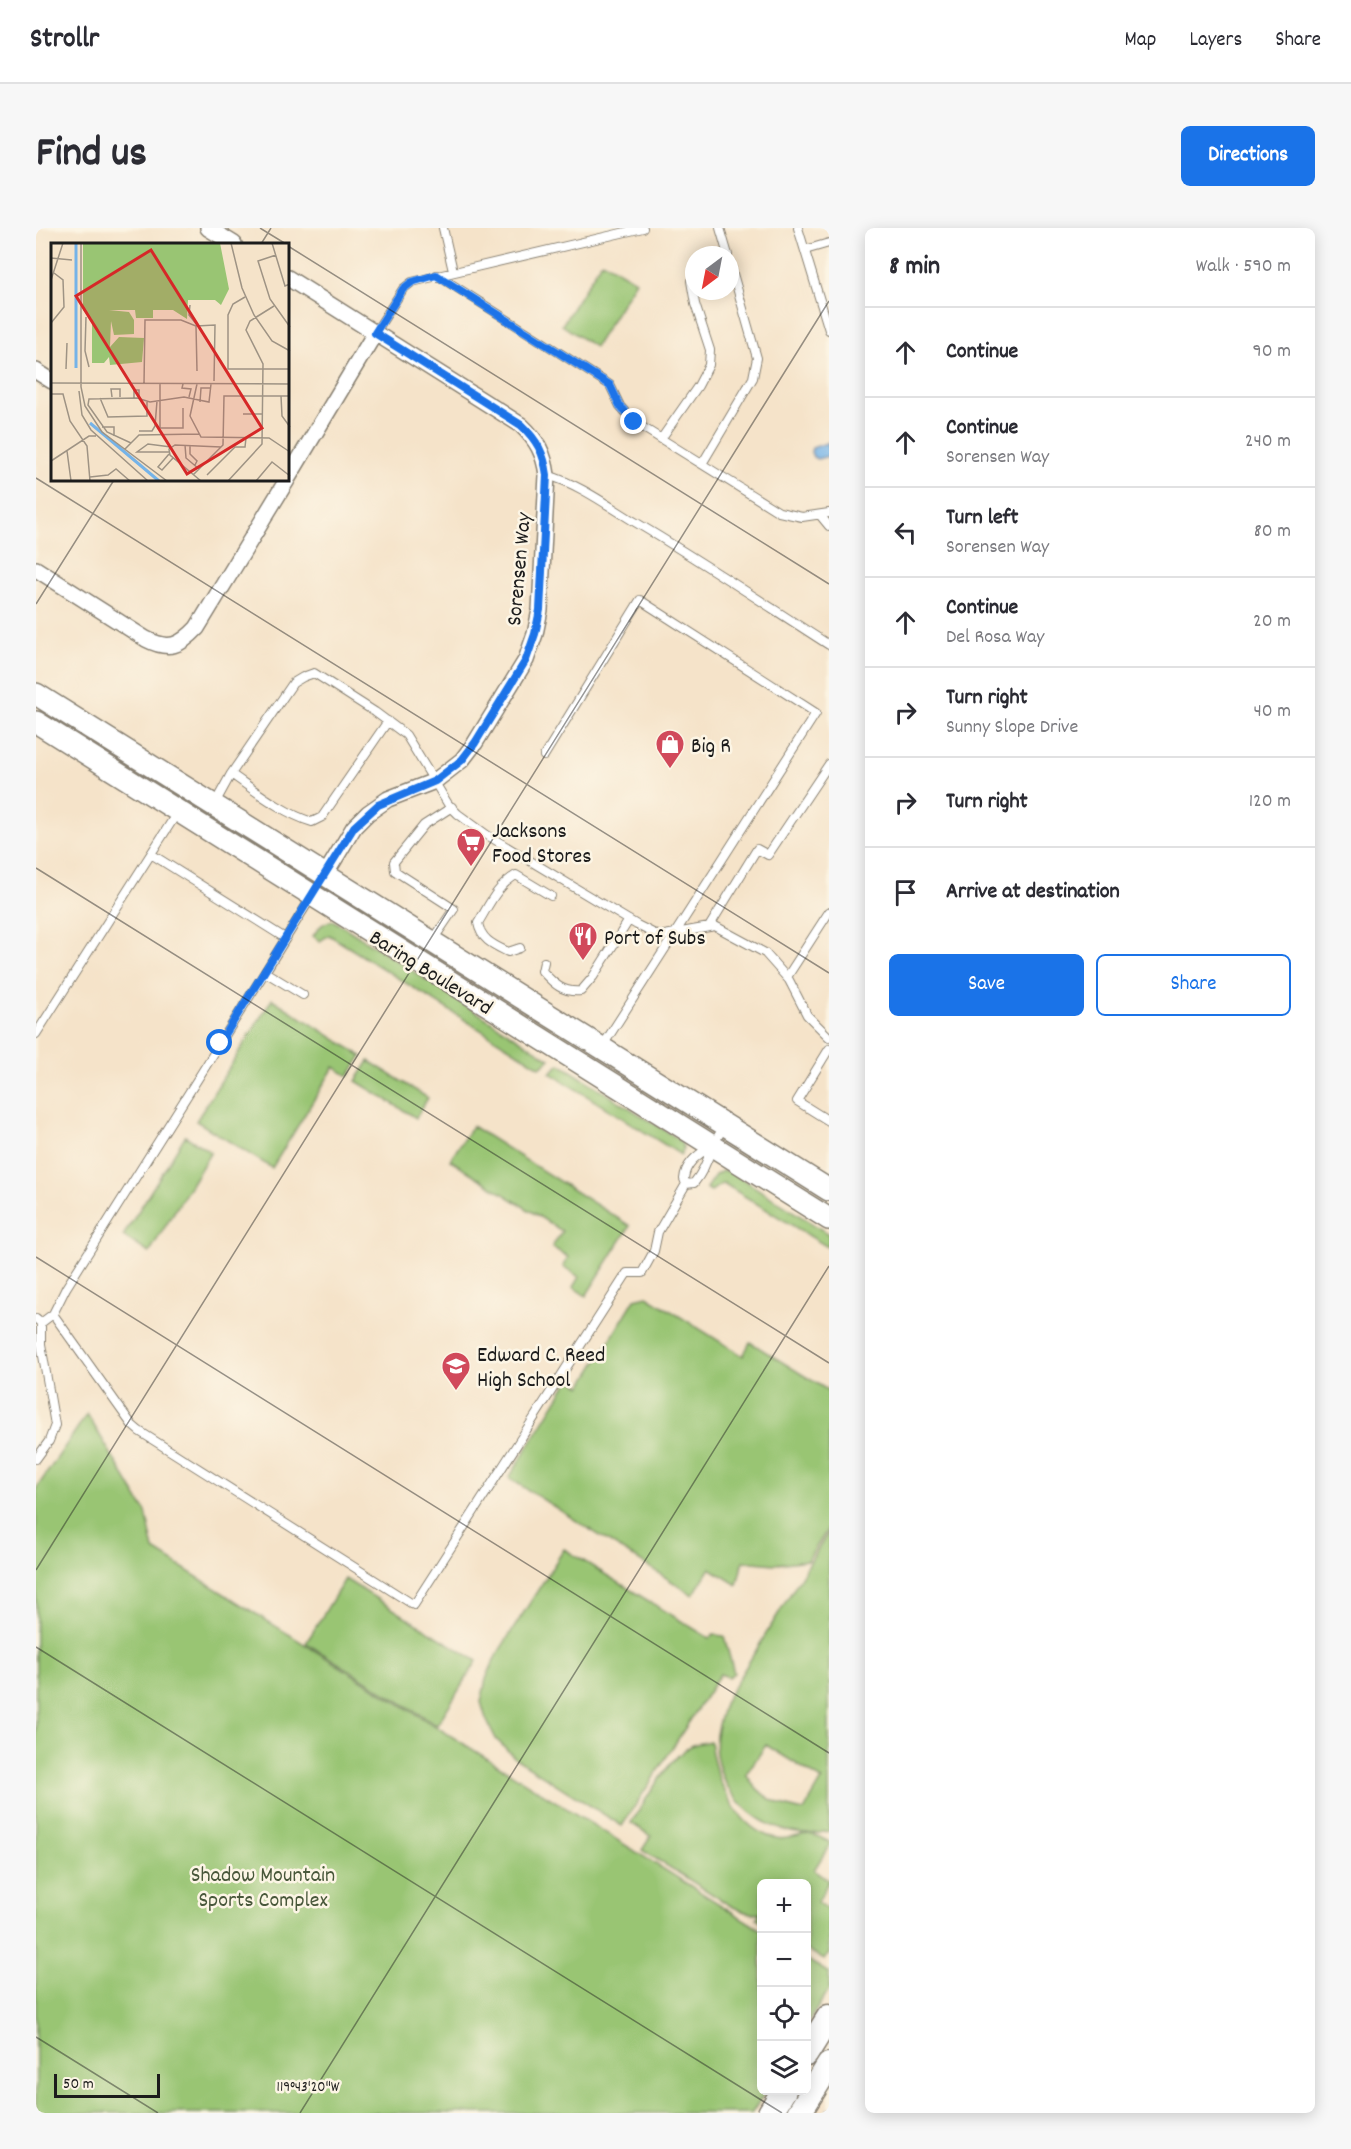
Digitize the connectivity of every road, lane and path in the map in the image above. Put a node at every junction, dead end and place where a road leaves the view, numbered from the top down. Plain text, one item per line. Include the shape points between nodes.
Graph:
1 (208, 228) edge
2 (444, 228) edge
3 (643, 228) edge
4 (720, 228) edge
5 (798, 228) edge
6 (232, 243) edge
7 (829, 243) edge
8 (725, 246) edge
9 (805, 250) junction
10 (453, 271) junction
11 (436, 275) junction
12 (290, 279) edge
13 (739, 295) edge
14 (694, 300) edge
15 (829, 330) edge
16 (375, 333) junction
17 (36, 371) edge
18 (51, 380) edge
19 (662, 439) junction
20 (702, 464) junction
21 (290, 474) edge
22 (547, 475) junction
23 (285, 482) edge
24 (825, 514) edge
25 (829, 525) edge
26 (36, 569) edge
27 (829, 645) edge
28 (36, 694) edge
29 (388, 721) junction
30 (36, 722) edge
31 (544, 756) dead end
32 (829, 764) edge
33 (231, 774) junction
34 (435, 781) junction
35 (214, 805) junction
36 (452, 807) junction
37 (178, 812) junction
38 (151, 854) junction
39 (325, 875) junction
40 (312, 896) junction
41 (552, 896) dead end
42 (829, 912) edge
43 (629, 920) junction
44 (709, 927) junction
45 (676, 933) junction
46 (285, 938) junction
47 (432, 942) junction
48 (520, 948) dead end
49 (544, 962) dead end
50 (265, 972) junction
51 (787, 977) junction
52 (303, 995) dead end
53 (36, 1034) edge
54 (829, 1037) edge
55 (601, 1048) junction
56 (829, 1050) edge
57 (829, 1121) edge
58 (725, 1125) junction
59 (712, 1146) junction
60 (686, 1184) junction
61 (829, 1190) edge
62 (829, 1219) edge
63 (53, 1314) junction
64 (39, 1321) edge
65 (38, 1454) edge
66 (829, 2018) edge
67 (811, 2047) edge
68 (829, 2065) edge
69 (781, 2095) edge
70 (770, 2113) edge
71 (799, 2113) edge

1 - 6 street
2 - 10 lane
3 - 10 lane
4 - 8 lane
5 - 9 lane
7 - 9 lane
9 - 15 lane
10 - 11 lane
11 - 16 lane via 403,289
11 - 19 lane via 610,385 620,406 634,422
12 - 16 street, Sorensen Way
13 - 20 lane via 757,358 753,378
14 - 19 lane via 710,350 709,365
16 - 21 street
16 - 22 street, Sorensen Way via 521,425 540,448
17 - 18 street
19 - 20 lane
20 - 24 lane via 779,512 802,517
22 - 27 lane via 579,488
22 - 34 street, Sorensen Way via 540,610 526,660 475,743 462,760
23 - 26 street via 197,628 175,645 159,646 146,639
24 - 25 lane
28 - 35 main road, Baring Boulevard
29 - 33 lane via 314,674 303,677 293,683
29 - 33 lane via 322,817 312,822
29 - 34 lane via 406,735
30 - 37 main road, Baring Boulevard
31 - 45 lane via 640,600 816,713
32 - 44 lane via 768,855 757,849
33 - 35 lane
34 - 36 lane
34 - 39 street, Sorensen Way via 388,800 368,813 354,827
35 - 39 main road, Baring Boulevard
36 - 43 lane via 487,835
36 - 47 lane via 424,825 394,862 395,871 454,909
37 - 38 lane
37 - 40 main road, Baring Boulevard
38 - 46 lane
38 - 53 lane
39 - 40 main road
39 - 47 main road, Baring Boulevard
40 - 46 lane
40 - 59 main road, Baring Boulevard
41 - 48 lane via 516,875 498,890 478,923 480,933 508,952
42 - 51 lane
43 - 45 lane via 659,936
43 - 49 lane via 581,991 569,993 552,981 542,971
44 - 45 lane
44 - 51 lane via 715,926 765,953
45 - 55 lane
46 - 50 lane
47 - 55 main road, Baring Boulevard
50 - 52 lane
50 - 63 lane
51 - 54 lane via 807,1015
55 - 58 main road, Baring Boulevard
56 - 57 lane via 797,1101
58 - 59 lane
58 - 61 main road, Baring Boulevard
59 - 60 lane via 697,1179
59 - 60 lane via 692,1160 684,1173
59 - 62 main road, Baring Boulevard
60 - 63 lane via 658,1232 654,1251 642,1273 627,1273 414,1605 139,1431
63 - 64 lane
64 - 65 lane via 55,1425 50,1441
66 - 67 main road
68 - 71 main road
69 - 70 main road

